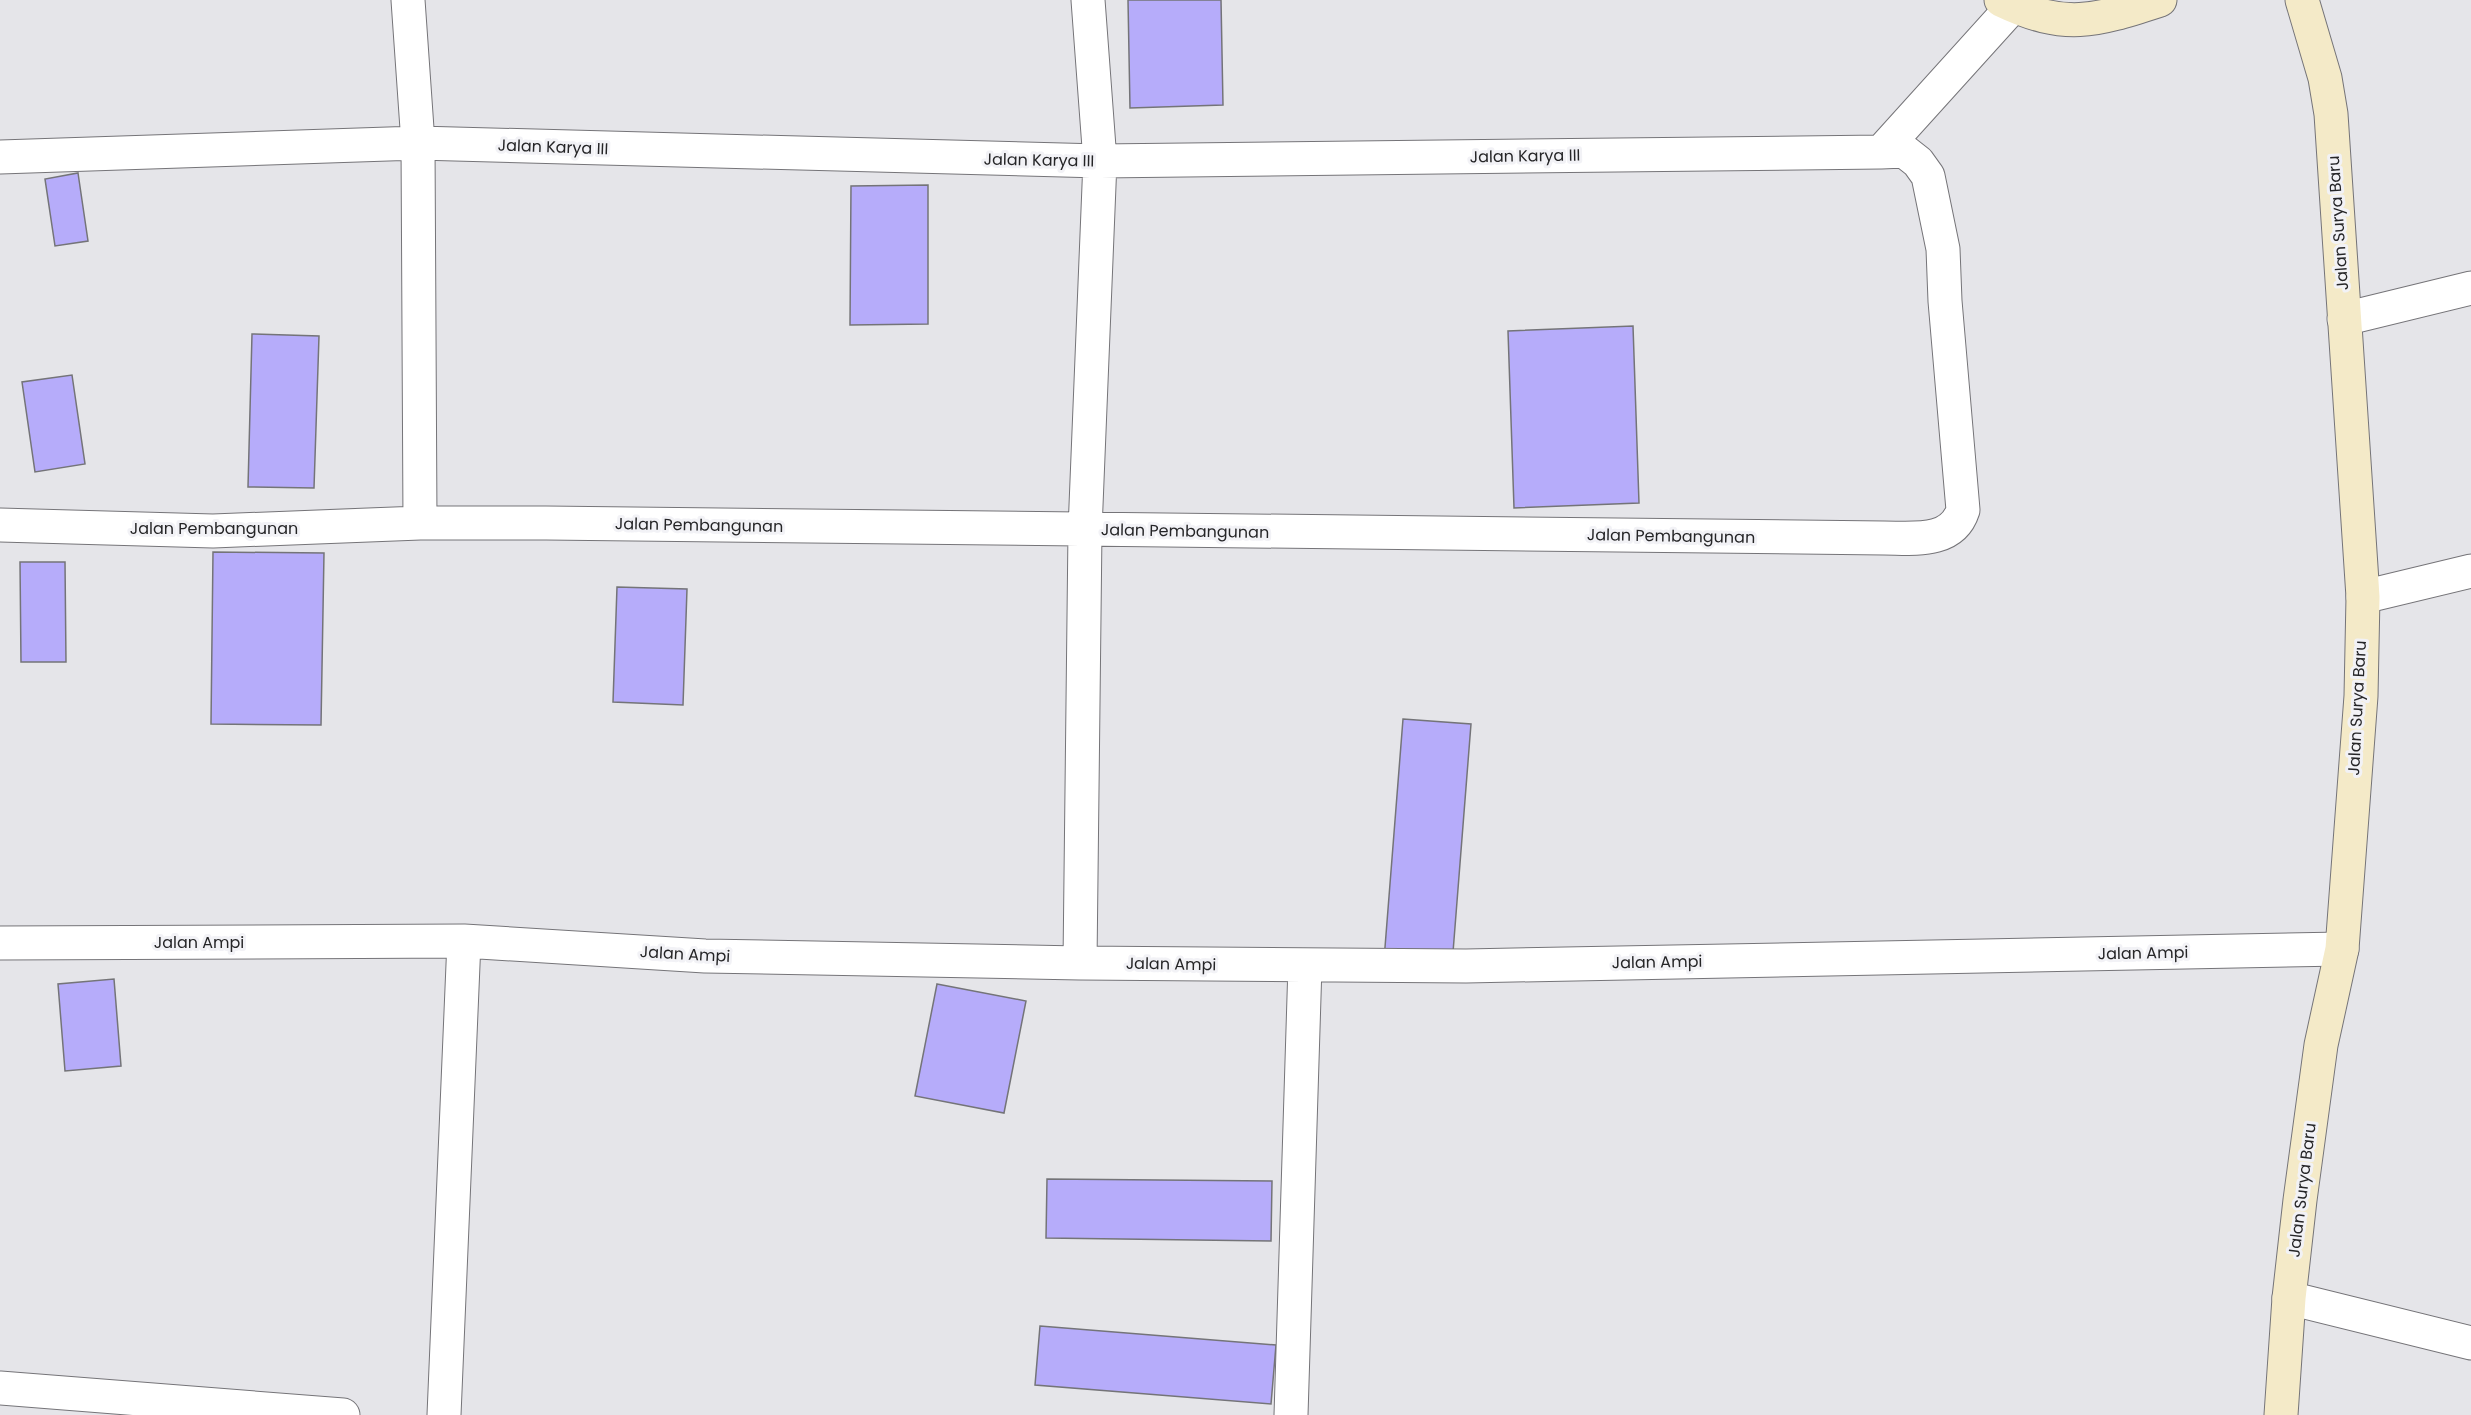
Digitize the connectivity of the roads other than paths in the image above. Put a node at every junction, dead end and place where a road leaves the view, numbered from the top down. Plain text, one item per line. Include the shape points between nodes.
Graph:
1 (408, 0) edge
2 (1088, 0) edge
3 (2160, 0) edge
4 (2302, 0) edge
5 (2007, 3) edge
6 (418, 143) junction
7 (1881, 152) junction
8 (0, 157) edge
9 (1100, 161) junction
10 (2471, 288) edge
11 (2344, 319) junction
12 (420, 522) junction
13 (0, 525) edge
14 (1085, 530) junction
15 (2471, 571) edge
16 (2362, 597) junction
17 (464, 941) junction
18 (0, 943) edge
19 (2342, 949) junction
20 (1080, 963) junction
21 (1305, 965) junction
22 (2289, 1298) junction
23 (2471, 1343) edge
24 (0, 1388) edge
25 (343, 1415) edge
26 (444, 1415) edge
27 (1291, 1415) edge
28 (2281, 1415) edge

1 - 6 street
2 - 9 street
3 - 5 street via 2094,20 2063,21
4 - 11 street, Jalan Surya Baru via 2325,78 2331,114
5 - 7 street
6 - 8 street, Jalan Karya III
6 - 9 street, Jalan Karya III
6 - 12 street
7 - 9 street, Jalan Karya III
7 - 14 street, Jalan Pembangunan via 1904,151 1928,176 1943,249 1963,510 1960,520 1949,531 1934,537 1884,538
9 - 14 street
10 - 11 street
11 - 16 street, Jalan Surya Baru
12 - 13 street, Jalan Pembangunan via 213,531
12 - 14 street, Jalan Pembangunan
14 - 20 street
15 - 16 street
16 - 19 street, Jalan Surya Baru via 2361,696
17 - 18 street, Jalan Ampi
17 - 20 street, Jalan Ampi via 705,956
17 - 26 street
19 - 21 street, Jalan Ampi via 1478,966
19 - 22 street, Jalan Surya Baru via 2321,1045
20 - 21 street, Jalan Ampi
21 - 27 street
22 - 23 street
22 - 28 street, Jalan Surya Baru
24 - 25 street

